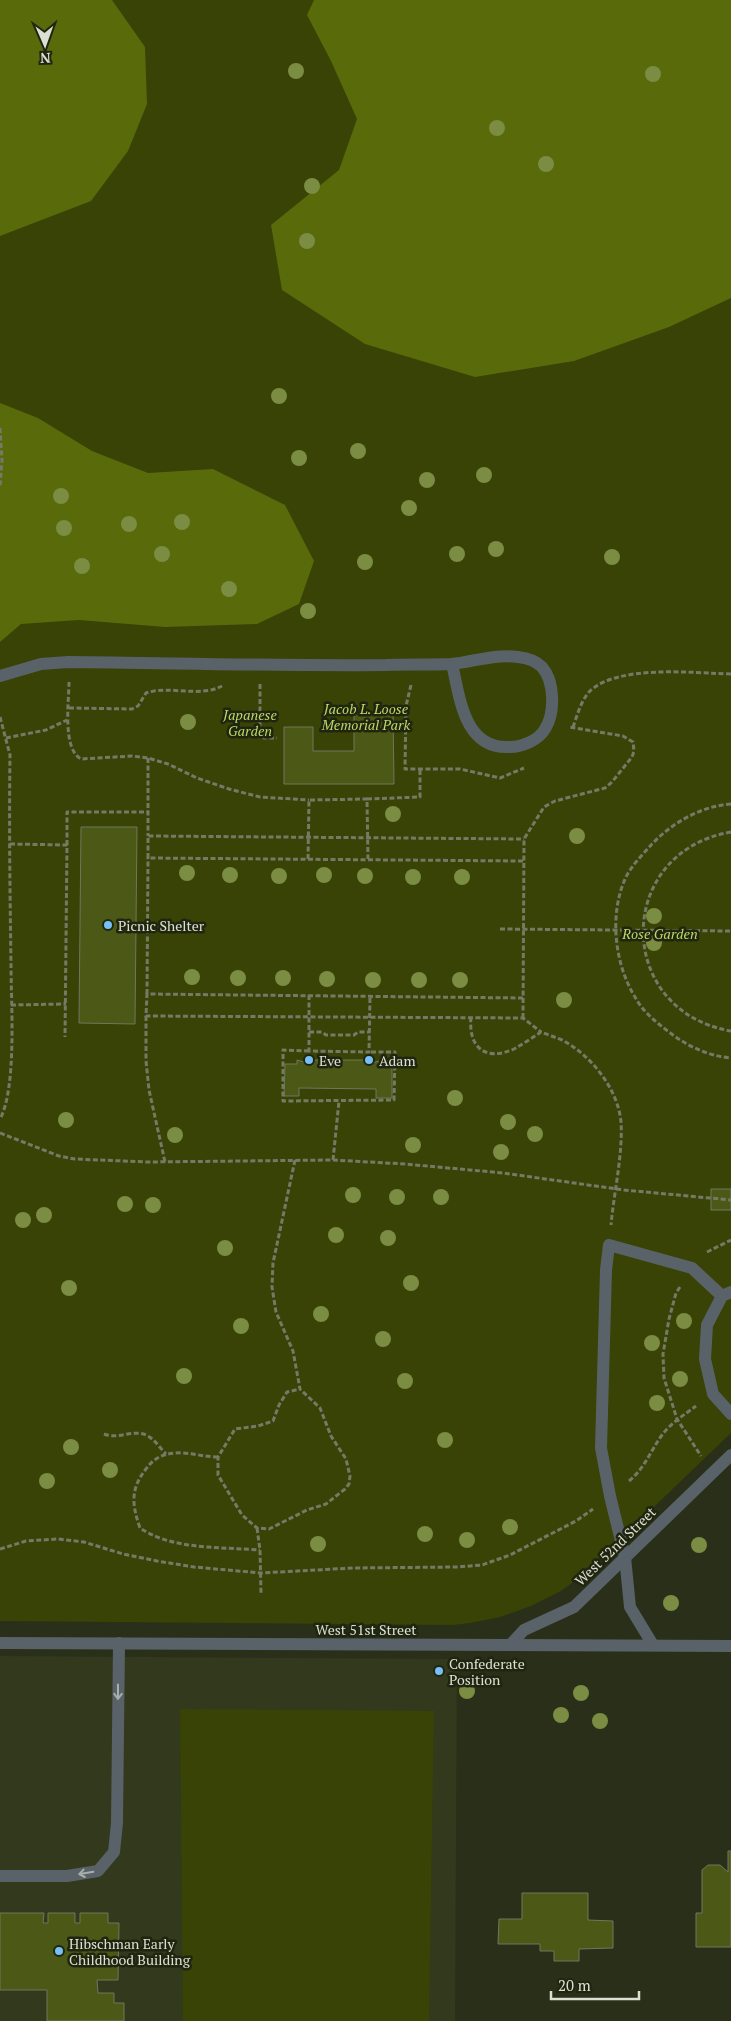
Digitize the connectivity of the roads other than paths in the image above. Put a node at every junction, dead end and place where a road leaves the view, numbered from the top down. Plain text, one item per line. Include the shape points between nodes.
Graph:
1 (452, 664) junction
2 (0, 676) edge
3 (726, 1294) edge
4 (731, 1414) edge
5 (731, 1455) edge
6 (625, 1557) junction
7 (0, 1643) edge
8 (119, 1643) junction
9 (511, 1644) junction
10 (653, 1645) junction
11 (731, 1646) edge
12 (0, 1876) edge

1 - 1 street via 462,706 472,730 489,746 517,747 545,730 551,714 550,681 542,668 531,660 490,656
1 - 2 street via 68,662 41,664
3 - 4 street via 707,1325 705,1358 713,1394
3 - 6 street via 692,1268 609,1245 601,1448
5 - 6 street, West 52nd Street
6 - 9 street, West 52nd Street via 574,1607 524,1630
6 - 10 street via 630,1607
7 - 8 street, West 51st Street
8 - 9 street, West 51st Street
8 -> 12 street via 114,1852 98,1871 67,1876
9 - 10 street, West 51st Street
10 - 11 street, West 51st Street

